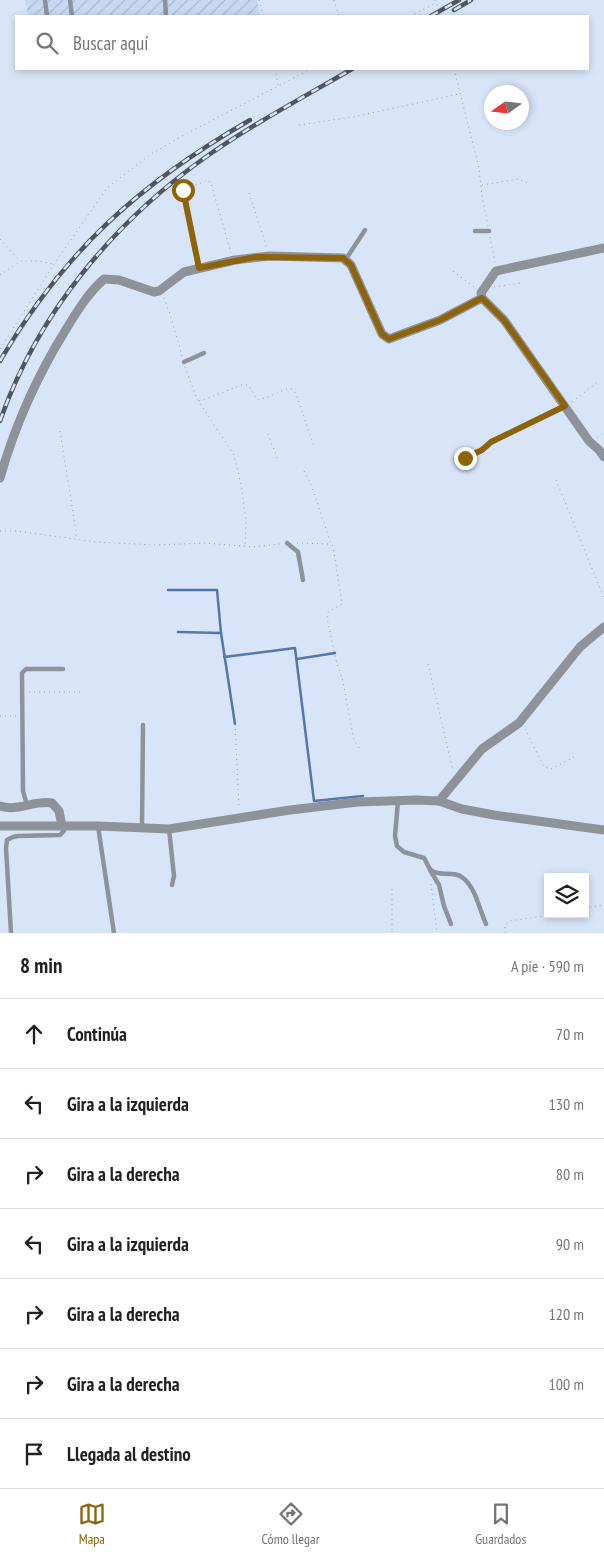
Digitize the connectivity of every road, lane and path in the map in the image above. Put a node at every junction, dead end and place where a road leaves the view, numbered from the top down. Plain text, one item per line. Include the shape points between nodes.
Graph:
1 (45, 0) edge
2 (70, 0) edge
3 (165, 0) edge
4 (259, 0) edge
5 (334, 0) edge
6 (435, 0) edge
7 (436, 3) junction
8 (439, 10) dead end
9 (47, 15) edge
10 (72, 15) edge
11 (166, 15) edge
12 (263, 15) edge
13 (339, 15) edge
14 (412, 15) edge
15 (275, 70) edge
16 (309, 70) edge
17 (454, 70) edge
18 (278, 86) junction
19 (460, 94) junction
20 (299, 125) dead end
21 (527, 183) dead end
22 (481, 185) junction
23 (249, 193) dead end
24 (365, 230) dead end
25 (476, 231) dead end
26 (489, 231) junction
27 (0, 239) edge
28 (604, 248) edge
29 (231, 255) dead end
30 (269, 256) junction
31 (346, 259) junction
32 (21, 261) junction
33 (54, 264) junction
34 (199, 268) junction
35 (496, 270) junction
36 (453, 271) dead end
37 (0, 274) edge
38 (521, 284) dead end
39 (161, 290) junction
40 (482, 293) junction
41 (0, 349) edge
42 (204, 353) dead end
43 (184, 362) junction
44 (599, 381) dead end
45 (198, 401) junction
46 (565, 406) junction
47 (60, 431) dead end
48 (268, 434) dead end
49 (314, 446) dead end
50 (604, 457) edge
51 (277, 458) dead end
52 (465, 458) dead end
53 (304, 471) dead end
54 (0, 478) edge
55 (556, 480) dead end
56 (0, 531) edge
57 (76, 540) junction
58 (287, 543) junction
59 (331, 544) junction
60 (245, 546) junction
61 (303, 580) dead end
62 (604, 598) edge
63 (604, 627) edge
64 (428, 664) dead end
65 (63, 669) dead end
66 (23, 692) junction
67 (82, 692) dead end
68 (0, 716) edge
69 (19, 716) dead end
70 (519, 723) junction
71 (235, 724) dead end
72 (143, 725) dead end
73 (359, 748) dead end
74 (574, 756) dead end
75 (455, 782) junction
76 (398, 801) junction
77 (439, 801) junction
78 (27, 805) junction
79 (0, 806) edge
80 (239, 819) junction
81 (0, 826) edge
82 (63, 826) junction
83 (98, 826) junction
84 (142, 828) junction
85 (170, 829) junction
86 (604, 830) edge
87 (430, 869) junction
88 (172, 885) dead end
89 (392, 889) dead end
90 (604, 905) edge
91 (589, 907) edge
92 (544, 916) edge
93 (451, 924) dead end
94 (486, 924) dead end
95 (12, 933) edge
96 (114, 933) edge
97 (392, 933) edge
98 (437, 933) edge
99 (505, 933) edge

1 - 9 lane
2 - 10 lane
3 - 11 lane
4 - 12 path
5 - 13 path
6 - 7 path
7 - 8 path
7 - 14 path
15 - 18 path
16 - 18 path
17 - 19 path
18 - 33 path via 151,154 107,188
19 - 20 path
19 - 22 path
21 - 22 path via 519,180
22 - 26 path
23 - 30 path
24 - 31 lane
25 - 26 lane
26 - 35 path
27 - 32 path
28 - 35 street
29 - 34 path via 211,182 208,180 184,189
30 - 31 street
30 - 34 street
31 - 40 street via 382,334 389,339 440,320
32 - 33 path
32 - 37 path
33 - 41 path
34 - 39 street via 184,272
35 - 40 street
36 - 40 path
38 - 40 path
39 - 43 path
39 - 54 street via 154,292 108,278 100,282 73,317 37,381 13,434
40 - 46 street
42 - 43 lane
43 - 45 path
44 - 46 path
45 - 49 path via 244,384 260,400 292,388
45 - 60 path via 236,462 246,521
46 - 50 street
46 - 52 path
47 - 57 path
48 - 51 path
53 - 59 path
55 - 62 path
56 - 57 path
57 - 60 path
58 - 59 path
58 - 60 path
58 - 61 lane via 298,552
59 - 73 path via 342,604 330,609 327,618 354,740
63 - 70 street via 580,648
64 - 75 path
65 - 66 lane via 23,670
66 - 67 path
66 - 78 lane via 23,791
68 - 69 path
70 - 74 path via 527,732 544,768 552,769
70 - 75 street via 482,749
71 - 80 path
72 - 84 lane
75 - 77 street
76 - 77 street
76 - 80 street via 358,802
76 - 87 lane via 396,846 424,858
77 - 86 street via 494,815
78 - 79 street
78 - 82 street via 52,803 59,811
80 - 85 street
81 - 82 street
82 - 83 street
82 - 95 lane via 64,832 60,835 18,836 7,840
83 - 84 street
83 - 96 lane
84 - 85 street
85 - 88 lane
87 - 93 lane via 439,885
87 - 94 lane via 455,873 468,882
87 - 98 path
89 - 97 path
90 - 91 path
92 - 99 path via 509,921

